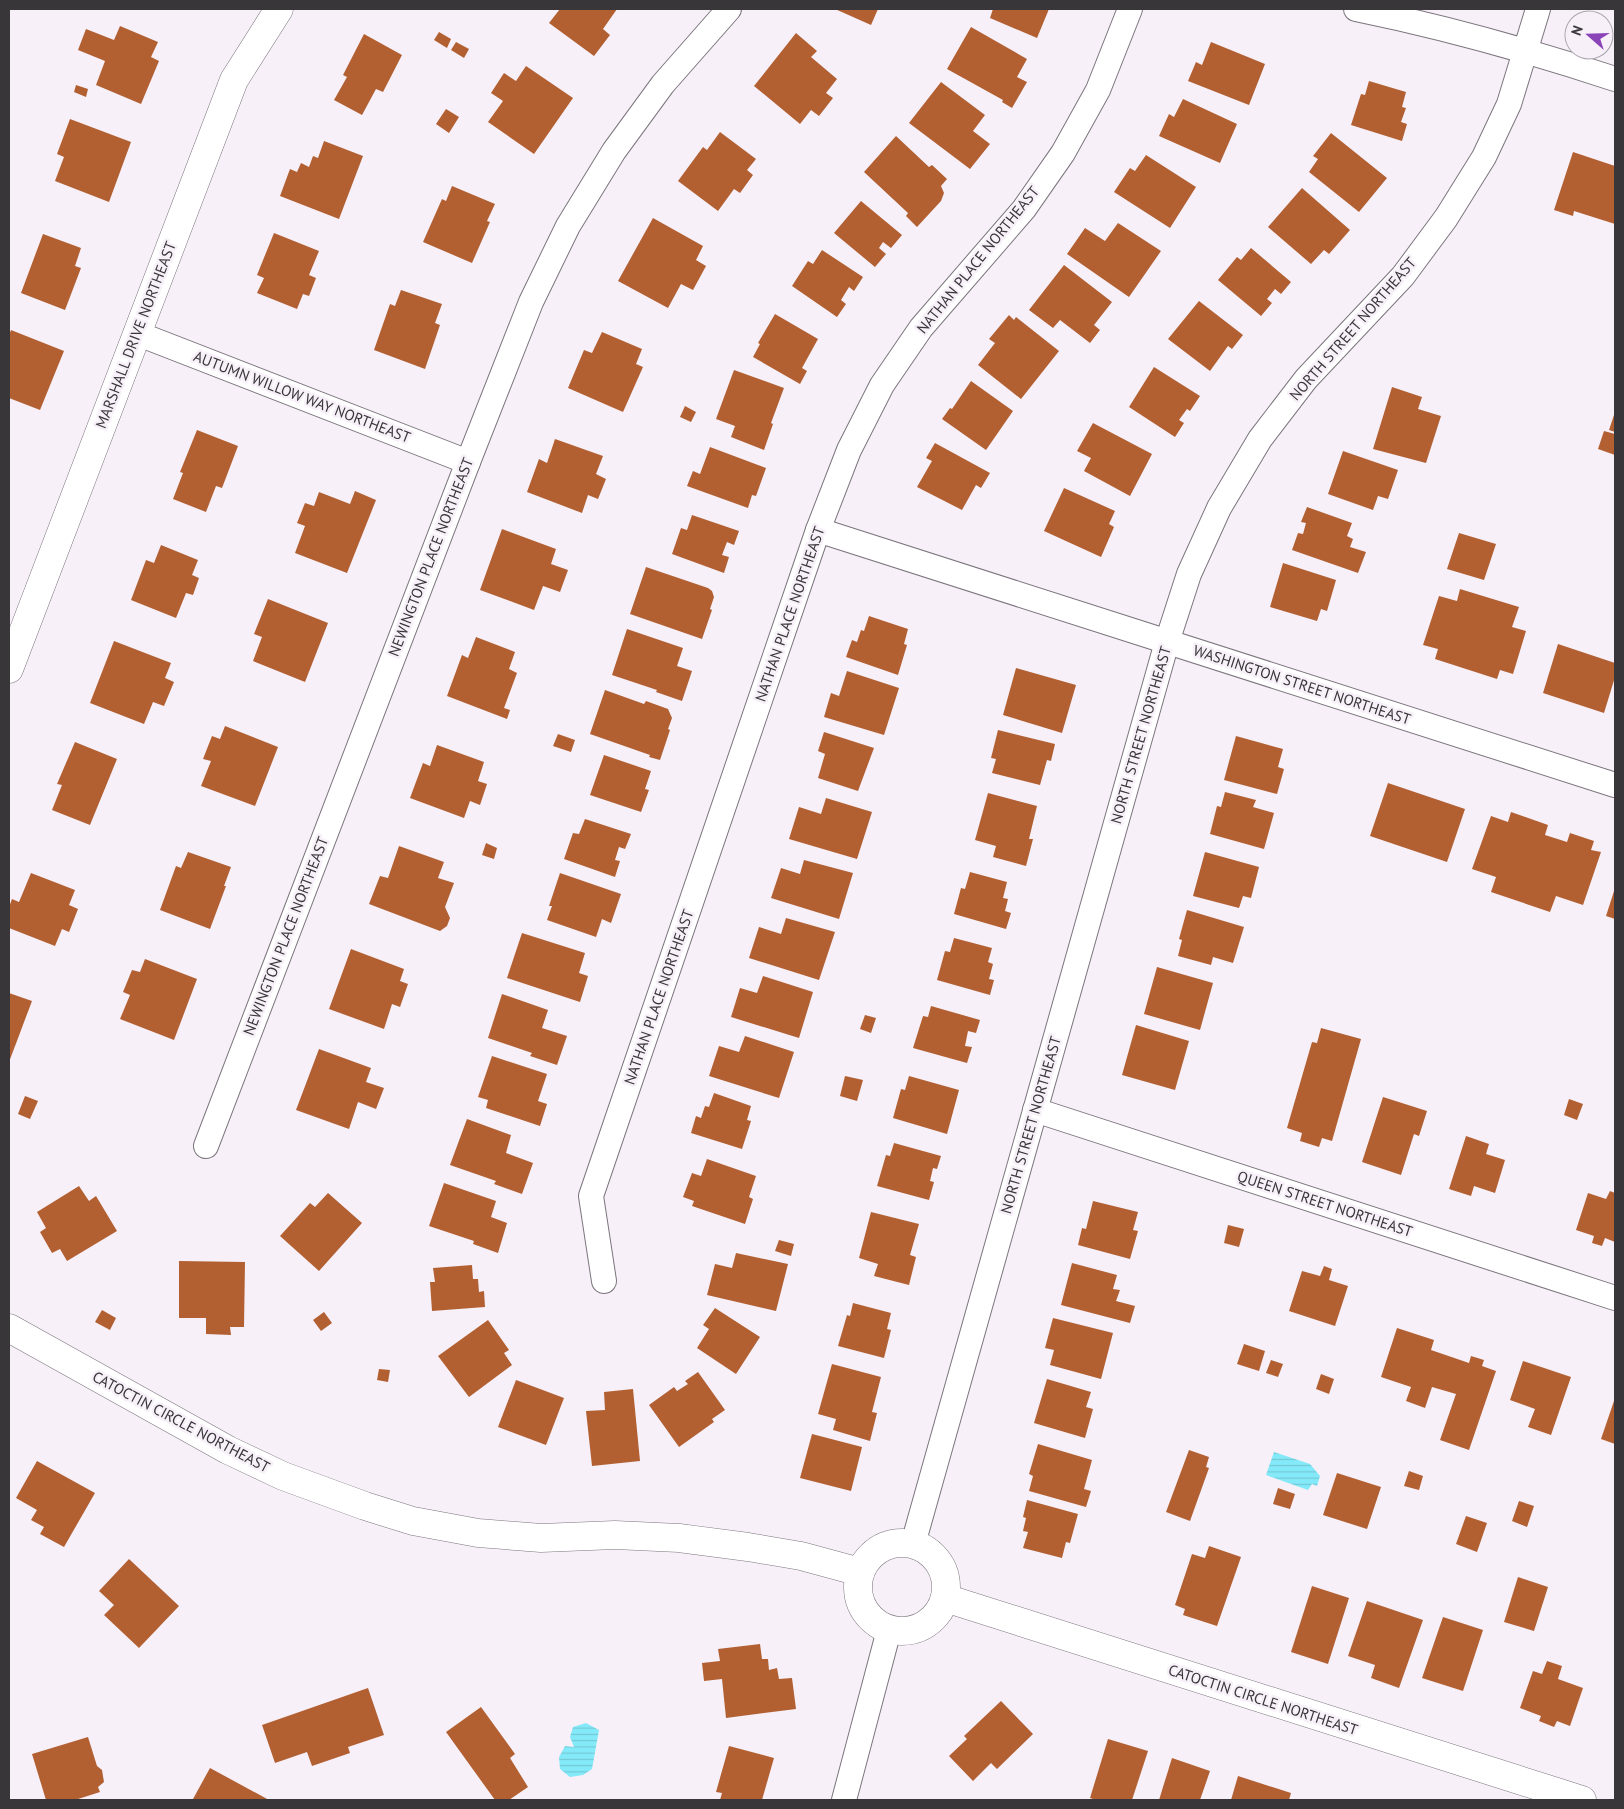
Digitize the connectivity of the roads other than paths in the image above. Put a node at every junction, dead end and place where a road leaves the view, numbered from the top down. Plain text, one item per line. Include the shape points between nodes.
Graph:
1 (279, 9) edge
2 (729, 9) edge
3 (1130, 9) edge
4 (1356, 9) edge
5 (1538, 9) edge
6 (1526, 50) junction
7 (1615, 79) edge
8 (136, 333) junction
9 (468, 462) junction
10 (818, 530) junction
11 (1167, 642) junction
12 (9, 669) edge
13 (1615, 785) edge
14 (1035, 1110) junction
15 (206, 1146) dead end
16 (604, 1281) dead end
17 (1615, 1298) edge
18 (9, 1328) edge
19 (913, 1544) junction
20 (860, 1572) junction
21 (945, 1598) junction
22 (889, 1630) junction
23 (844, 1800) edge
24 (1582, 1800) edge

1 - 8 street, MARSHALL DRIVE NORTHEAST via 234,80
2 - 9 street, NEWINGTON PLACE NORTHEAST via 658,92 614,151 568,226 531,302
3 - 10 street, NATHAN PLACE NORTHEAST via 1098,90 1063,153 1024,208 921,328 882,385 849,450
4 - 6 street
5 - 6 street, NORTH STREET NORTHEAST
6 - 7 street
6 - 11 street, NORTH STREET NORTHEAST via 1509,104 1484,156 1446,218 1403,276 1306,379 1260,439 1219,508 1190,574
8 - 9 street, AUTUMN WILLOW WAY NORTHEAST
8 - 12 street, MARSHALL DRIVE NORTHEAST
9 - 15 street, NEWINGTON PLACE NORTHEAST
10 - 11 street, WASHINGTON STREET NORTHEAST
10 - 16 street, NATHAN PLACE NORTHEAST via 591,1196
11 - 13 street, WASHINGTON STREET NORTHEAST
11 - 14 street, NORTH STREET NORTHEAST
14 - 17 street, QUEEN STREET NORTHEAST
14 - 19 street, NORTH STREET NORTHEAST
18 - 20 street, CATOCTIN CIRCLE NORTHEAST via 228,1450 283,1476 413,1521 478,1534 541,1538 615,1535 679,1538 801,1556
19 - 20 street via 900,1543 876,1551
19 - 21 street via 929,1552 940,1564 946,1581
20 - 22 street via 858,1590 862,1607 874,1622
21 - 22 street via 938,1614 924,1626 907,1632
21 - 24 street, CATOCTIN CIRCLE NORTHEAST
22 - 23 street

